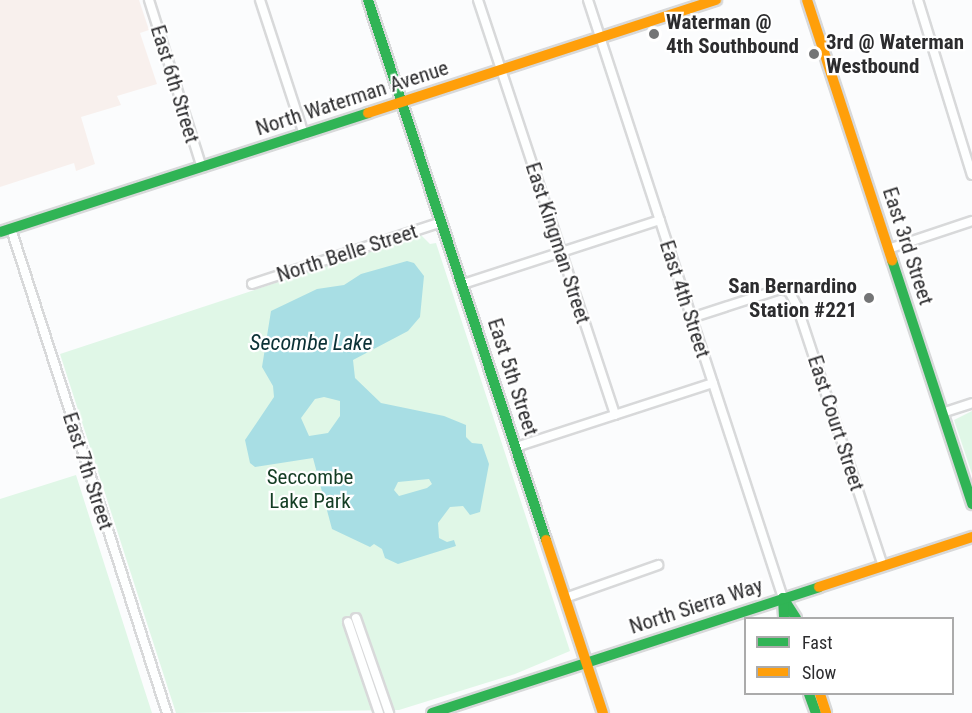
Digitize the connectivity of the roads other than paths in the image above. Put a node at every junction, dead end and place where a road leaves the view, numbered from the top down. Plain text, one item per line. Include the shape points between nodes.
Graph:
1 (149, 0) edge
2 (260, 0) edge
3 (368, 0) edge
4 (478, 0) edge
5 (588, 0) edge
6 (716, 0) edge
7 (807, 0) edge
8 (918, 0) edge
9 (600, 38) junction
10 (501, 70) junction
11 (402, 103) junction
12 (304, 135) junction
13 (202, 168) junction
14 (972, 175) edge
15 (660, 220) junction
16 (972, 221) edge
17 (442, 222) junction
18 (5, 231) edge
19 (888, 249) junction
20 (561, 252) junction
21 (252, 284) dead end
22 (462, 284) junction
23 (692, 318) junction
24 (713, 383) junction
25 (972, 403) edge
26 (942, 413) junction
27 (615, 415) junction
28 (516, 447) junction
29 (972, 504) edge
30 (972, 537) edge
31 (658, 565) dead end
32 (883, 566) junction
33 (566, 598) junction
34 (783, 598) junction
35 (784, 617) edge
36 (795, 617) edge
37 (356, 618) dead end
38 (348, 622) dead end
39 (586, 663) junction
40 (810, 695) edge
41 (821, 695) edge
42 (167, 713) edge
43 (379, 713) edge
44 (389, 713) edge
45 (432, 713) edge
46 (603, 713) edge
47 (816, 713) edge
48 (826, 713) edge

1 - 13 street, East 6th Street
2 - 12 street
3 - 11 main road, East 5th Street
4 - 10 street, East Kingman Street
5 - 9 street, East 4th Street
6 - 9 main road, North Waterman Avenue
7 - 19 main road, East 3rd Street
8 - 14 street
9 - 10 main road, North Waterman Avenue
9 - 15 street, East 4th Street
10 - 11 main road, North Waterman Avenue
10 - 20 street, East Kingman Street
11 - 12 main road, North Waterman Avenue
11 - 17 main road, East 5th Street
12 - 13 main road, North Waterman Avenue
13 - 18 main road, North Waterman Avenue
15 - 20 street
15 - 23 street, East 4th Street
16 - 19 street
17 - 21 street, North Belle Street
17 - 22 main road, East 5th Street
18 - 42 street, East 7th Street
19 - 26 main road, East 3rd Street
20 - 22 street
20 - 27 street, East Kingman Street
22 - 28 main road, East 5th Street
23 - 24 street, East 4th Street
23 - 32 street, East Court Street via 780,289 789,291
24 - 27 street
24 - 34 street, East 4th Street
25 - 26 street
26 - 29 main road, East 3rd Street
27 - 28 street
28 - 33 main road, East 5th Street
30 - 32 main road, North Sierra Way
31 - 33 street
32 - 34 main road, North Sierra Way
33 - 39 main road, East 5th Street
34 - 35 main road
34 - 36 main road
34 - 39 main road, North Sierra Way
37 - 44 street
38 - 43 street
39 - 45 main road, North Sierra Way
39 - 46 main road, East 5th Street
40 - 47 main road
41 - 48 main road

